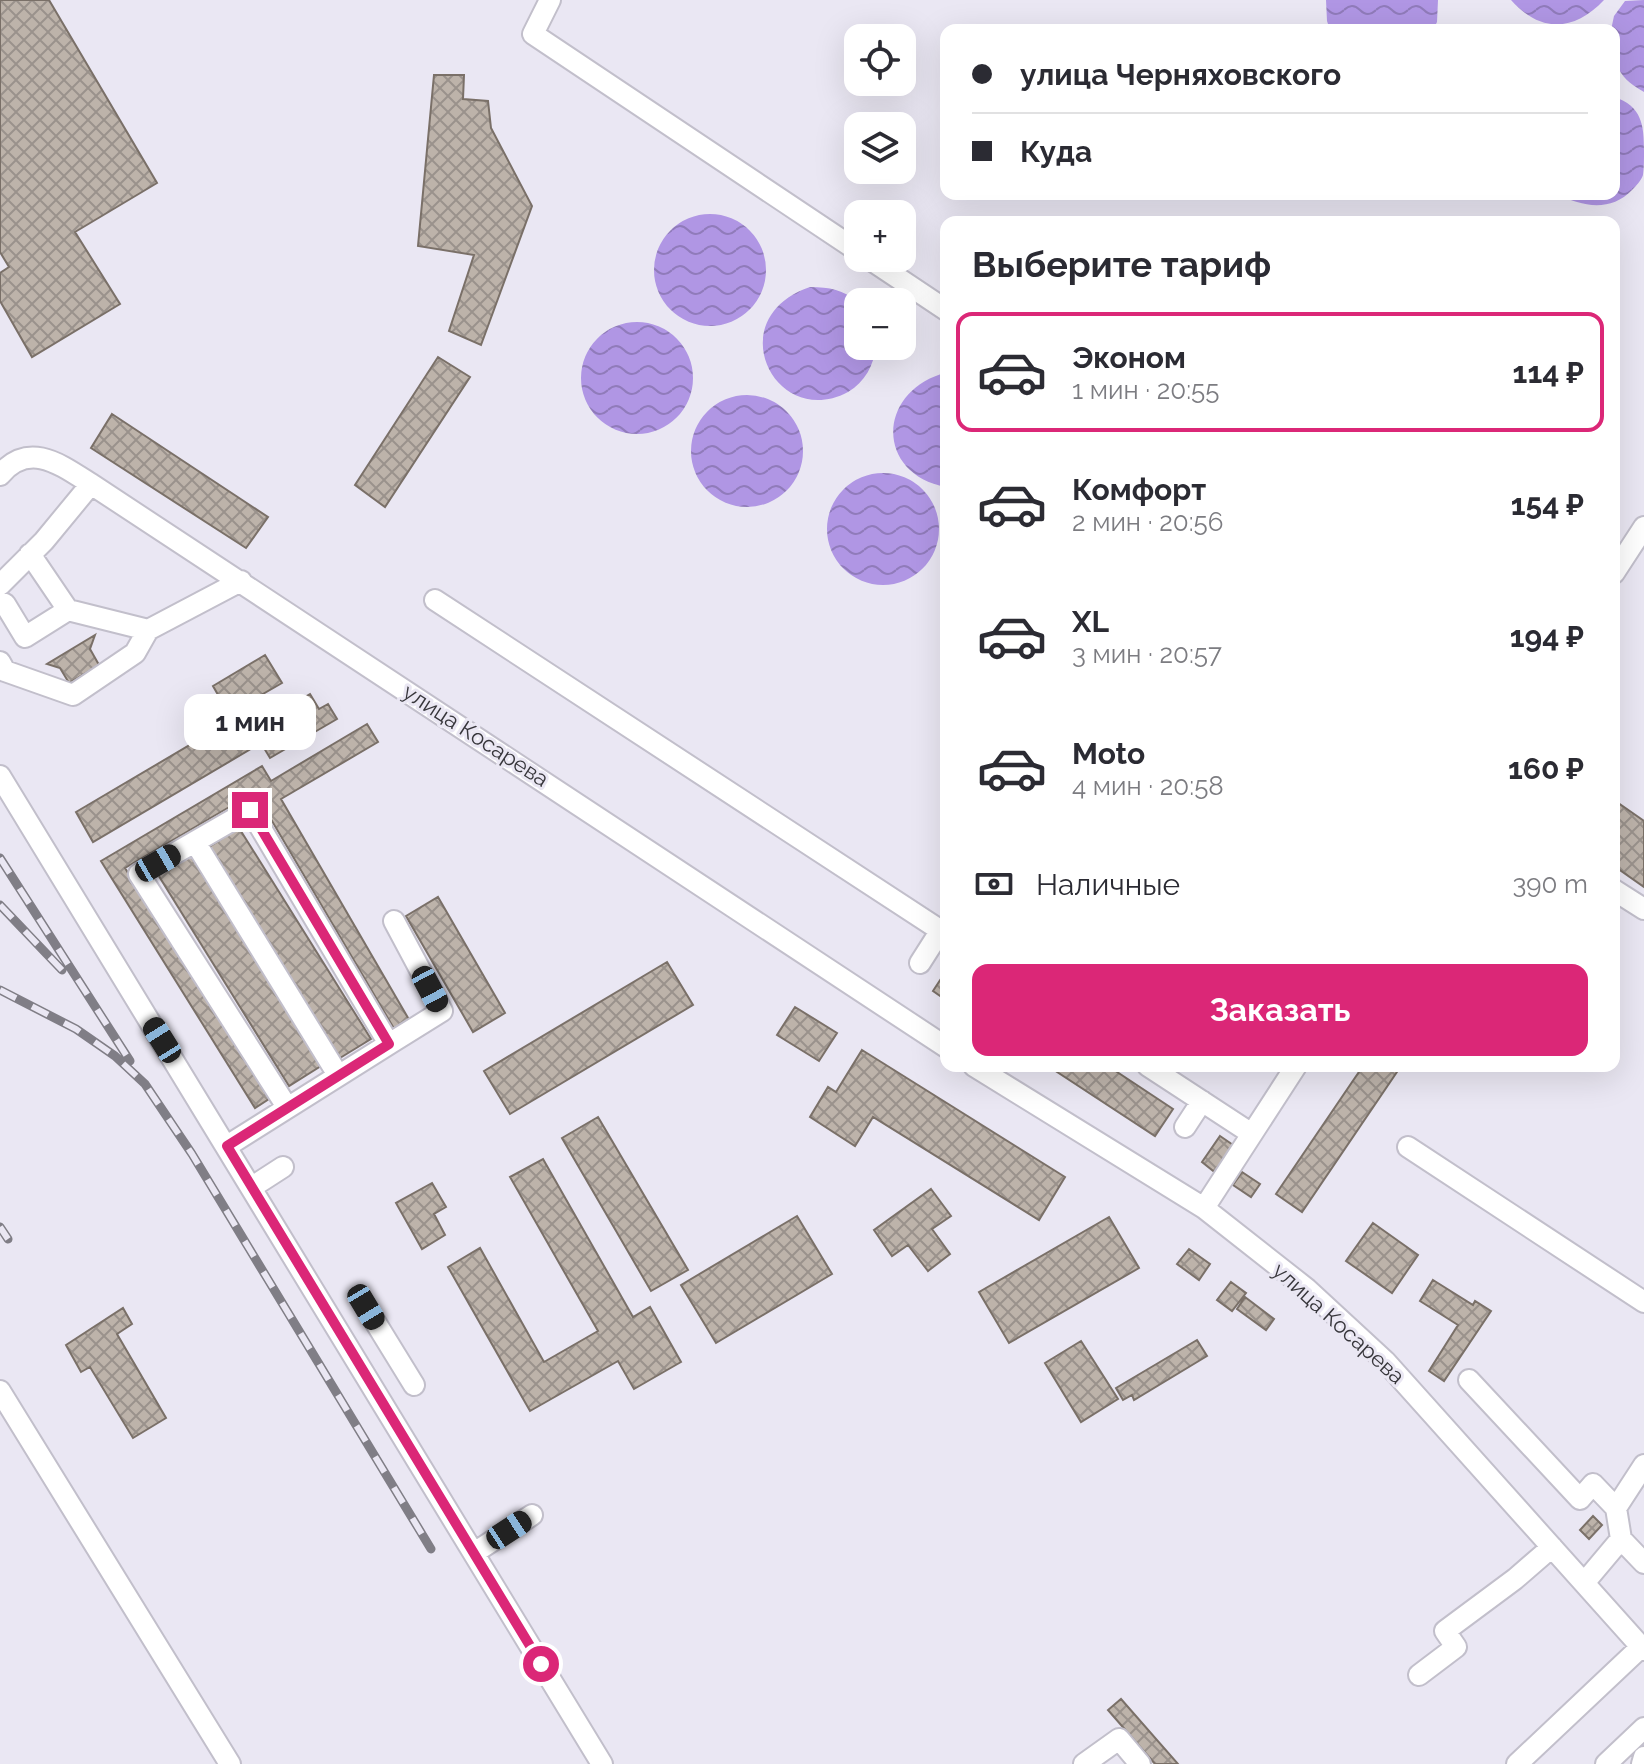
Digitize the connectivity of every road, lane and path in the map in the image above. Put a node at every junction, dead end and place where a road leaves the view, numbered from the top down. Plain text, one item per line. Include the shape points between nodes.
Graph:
1 (550, 0) edge
2 (844, 242) edge
3 (889, 272) edge
4 (940, 306) edge
5 (4, 463) edge
6 (91, 484) junction
7 (1644, 527) edge
8 (30, 554) junction
9 (1620, 564) edge
10 (241, 581) junction
11 (0, 585) edge
12 (435, 600) dead end
13 (0, 602) edge
14 (68, 610) junction
15 (148, 630) junction
16 (0, 662) edge
17 (0, 776) edge
18 (195, 842) junction
19 (1620, 894) edge
20 (1644, 909) edge
21 (394, 921) dead end
22 (940, 930) edge
23 (940, 936) edge
24 (920, 963) dead end
25 (940, 1043) edge
26 (389, 1044) junction
27 (984, 1072) edge
28 (1157, 1072) edge
29 (1292, 1072) edge
30 (338, 1075) junction
31 (1202, 1101) junction
32 (287, 1107) junction
33 (1185, 1127) dead end
34 (1252, 1134) junction
35 (227, 1146) junction
36 (1408, 1147) dead end
37 (283, 1167) dead end
38 (252, 1187) junction
39 (1204, 1208) junction
40 (1644, 1302) edge
41 (335, 1325) junction
42 (1469, 1380) dead end
43 (414, 1385) dead end
44 (0, 1391) edge
45 (1644, 1465) edge
46 (1616, 1508) junction
47 (532, 1515) dead end
48 (1621, 1539) junction
49 (1552, 1547) junction
50 (474, 1553) junction
51 (1644, 1563) edge
52 (1584, 1583) junction
53 (1642, 1648) edge
54 (1419, 1675) dead end
55 (1644, 1728) edge
56 (1644, 1757) edge
57 (230, 1764) edge
58 (602, 1764) edge
59 (1084, 1764) edge
60 (1140, 1764) edge
61 (1517, 1764) edge
62 (1606, 1764) edge
63 (1642, 1764) edge

1 - 2 street via 533,34
3 - 4 street
5 - 6 street, улица Косарева via 33,457 54,462
6 - 8 street
6 - 10 street, улица Косарева
7 - 9 street
8 - 11 street
8 - 14 street
10 - 15 street
10 - 25 street, улица Косарева
12 - 22 street
13 - 14 street via 25,637
14 - 15 street
15 - 16 street via 135,653 73,695 5,671
17 - 35 street
18 - 26 street via 250,810
18 - 30 street
18 - 32 street via 139,874
19 - 20 street
21 - 26 street via 442,1011
23 - 24 street
26 - 30 street
27 - 39 street, улица Косарева
28 - 31 street
29 - 34 street
30 - 32 street
31 - 33 street
31 - 34 street
32 - 35 street
34 - 39 street
35 - 38 street
36 - 40 street
37 - 38 street
38 - 41 street
39 - 49 street, улица Косарева via 1307,1289 1385,1361
41 - 43 street via 372,1304
41 - 50 street
42 - 46 street via 1580,1499 1593,1484
44 - 57 street
45 - 46 street
46 - 48 street
47 - 50 street
48 - 51 street
48 - 52 street
49 - 52 street, улица Косарева
49 - 54 street via 1445,1631 1456,1647
50 - 58 street
52 - 53 street, улица Косарева
53 - 61 street
55 - 62 street
56 - 63 street
59 - 60 street via 1119,1739

